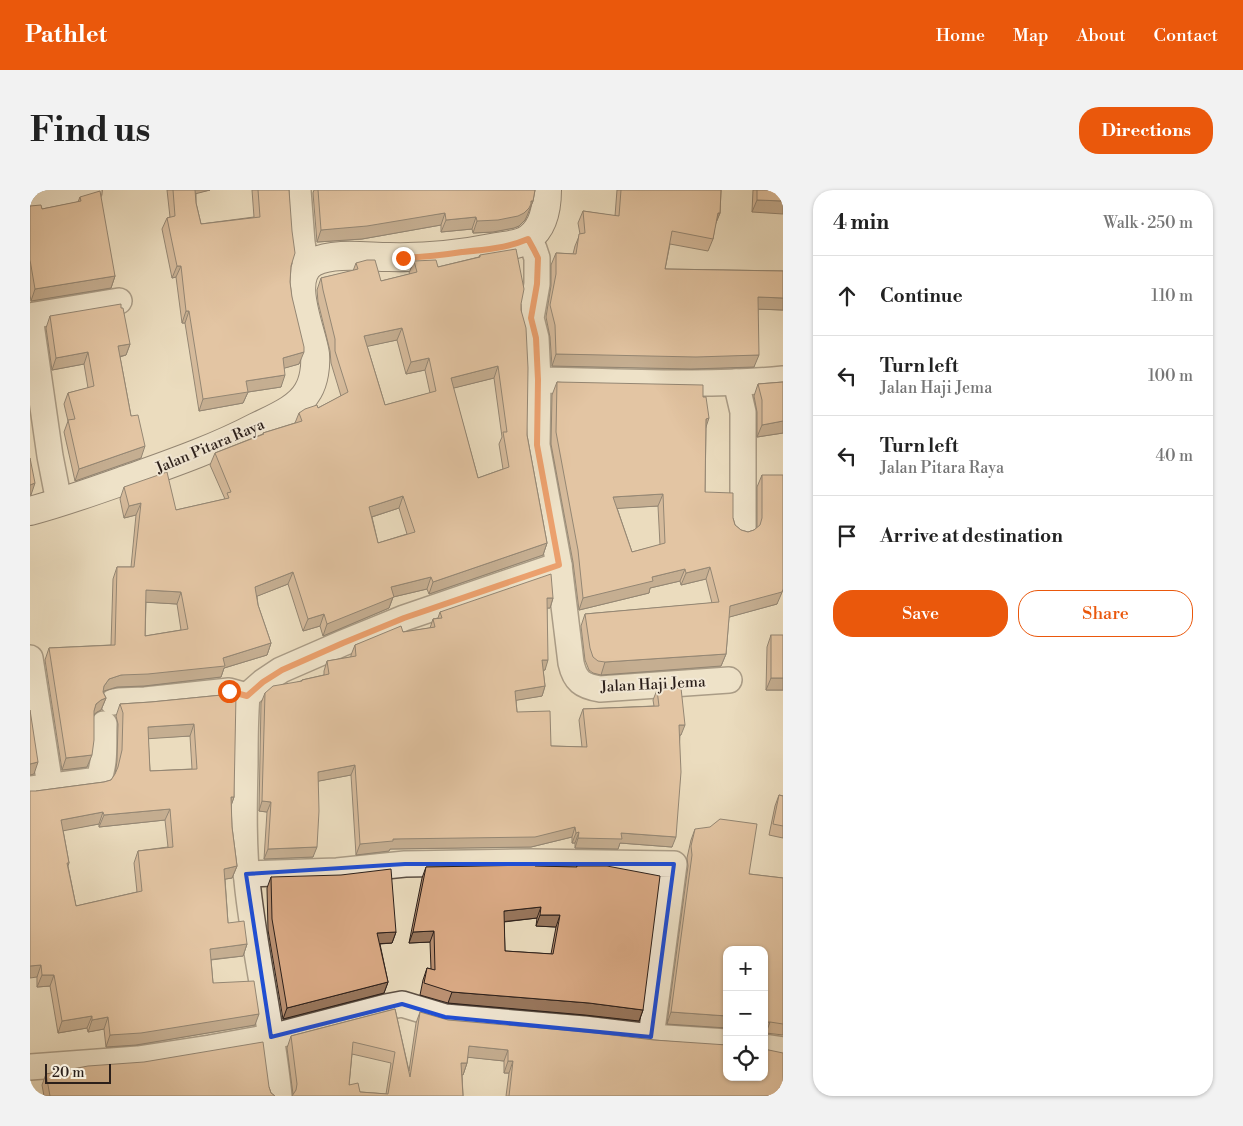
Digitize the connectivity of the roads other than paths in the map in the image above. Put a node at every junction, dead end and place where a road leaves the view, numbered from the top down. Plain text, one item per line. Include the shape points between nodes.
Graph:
1 (298, 190) edge
2 (548, 190) edge
3 (89, 191) dead end
4 (30, 204) edge
5 (528, 239) junction
6 (306, 268) junction
7 (118, 301) dead end
8 (30, 317) edge
9 (783, 379) edge
10 (538, 380) junction
11 (736, 382) junction
12 (58, 502) junction
13 (30, 511) edge
14 (743, 530) edge
15 (559, 565) junction
16 (30, 658) edge
17 (730, 680) dead end
18 (247, 696) junction
19 (40, 788) edge
20 (246, 874) junction
21 (271, 1037) junction
22 (651, 1037) junction
23 (723, 1042) edge
24 (768, 1048) edge
25 (783, 1050) edge
26 (30, 1067) edge
27 (279, 1096) edge

1 - 6 street
2 - 5 main road via 543,218
3 - 4 street
5 - 6 main road via 518,244 482,250 420,257 335,257
5 - 10 street, Jalan Haji Jema via 538,258 531,318 536,338
6 - 12 main road, Jalan Pitara Raya via 302,298 315,356 313,379 304,397 286,411 232,440 176,463
7 - 8 street
8 - 12 street
9 - 11 street
10 - 11 street
10 - 15 street, Jalan Haji Jema via 537,445
11 - 14 street via 743,412
12 - 13 main road, Jalan Pitara Raya
15 - 17 street, Jalan Haji Jema via 571,663 579,681 600,689
15 - 18 street via 404,618 343,643 282,670
16 - 19 street
18 - 19 street via 229,691 118,701 108,713 104,757 98,780
18 - 20 street
20 - 21 street
20 - 22 street via 337,871 405,864 674,864
21 - 22 street via 402,1004 445,1018
21 - 26 street via 138,1059
21 - 27 street
22 - 23 street
24 - 25 street

